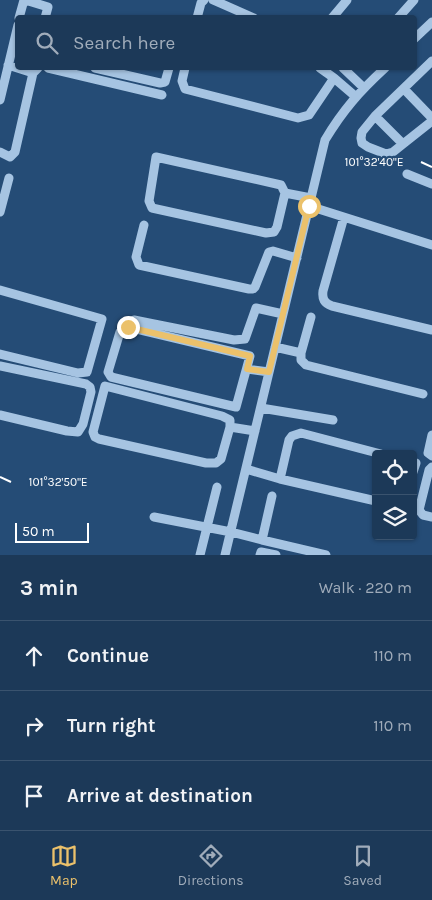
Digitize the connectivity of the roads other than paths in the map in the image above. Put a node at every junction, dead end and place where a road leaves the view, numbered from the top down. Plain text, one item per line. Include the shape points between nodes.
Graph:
1 (24, 0) edge
2 (204, 0) edge
3 (213, 0) edge
4 (347, 0) edge
5 (414, 0) edge
6 (20, 15) edge
7 (46, 15) edge
8 (198, 15) edge
9 (247, 15) edge
10 (334, 15) edge
11 (401, 15) edge
12 (432, 22) edge
13 (417, 36) edge
14 (15, 37) edge
15 (432, 61) edge
16 (8, 65) junction
17 (15, 66) edge
18 (35, 70) edge
19 (56, 70) edge
20 (104, 70) edge
21 (168, 70) edge
22 (184, 70) edge
23 (323, 70) edge
24 (347, 70) edge
25 (380, 70) edge
26 (334, 78) junction
27 (2, 85) edge
28 (364, 88) junction
29 (404, 89) junction
30 (162, 95) dead end
31 (355, 96) junction
32 (0, 100) edge
33 (376, 116) junction
34 (432, 120) edge
35 (404, 144) junction
36 (0, 152) edge
37 (407, 174) dead end
38 (9, 178) dead end
39 (432, 184) edge
40 (285, 193) junction
41 (310, 202) junction
42 (0, 212) edge
43 (344, 216) junction
44 (144, 225) dead end
45 (432, 245) edge
46 (297, 258) junction
47 (0, 290) edge
48 (283, 314) junction
49 (311, 317) dead end
50 (134, 320) dead end
51 (432, 330) edge
52 (275, 347) junction
53 (301, 353) junction
54 (0, 354) edge
55 (0, 366) edge
56 (247, 369) junction
57 (269, 372) junction
58 (423, 394) dead end
59 (261, 408) junction
60 (0, 415) edge
61 (333, 420) dead end
62 (230, 427) junction
63 (255, 431) junction
64 (432, 435) edge
65 (372, 452) edge
66 (432, 456) edge
67 (432, 467) edge
68 (246, 469) junction
69 (280, 479) junction
70 (217, 487) dead end
71 (272, 496) dead end
72 (372, 500) edge
73 (154, 517) dead end
74 (432, 517) edge
75 (207, 528) junction
76 (231, 532) junction
77 (262, 540) junction
78 (200, 555) edge
79 (225, 555) edge
80 (260, 555) edge
81 (276, 555) edge
82 (326, 555) edge

1 - 6 street
1 - 7 street via 48,7
2 - 8 street
3 - 9 street
4 - 10 street
5 - 11 street
12 - 13 street
14 - 16 street
15 - 29 street
16 - 17 street
16 - 27 street
18 - 36 street via 15,152 10,157
19 - 30 street
20 - 21 street via 160,83 165,82
22 - 26 street via 182,80 185,88 298,118 309,115
23 - 26 street
24 - 28 street
25 - 28 street
26 - 31 street
27 - 32 street
28 - 31 street
29 - 33 street
29 - 34 street
31 - 41 street via 325,140
33 - 35 street
33 - 35 street via 362,132 362,143 386,154
34 - 35 street
37 - 39 street
38 - 42 street
40 - 40 street via 277,227 274,232 266,233 152,208 148,201 156,157 281,185
40 - 41 street
41 - 43 street
41 - 46 street
43 - 45 street
43 - 51 street via 323,291 324,301 332,306
44 - 46 street via 136,258 139,265 249,289 255,287 269,252
46 - 48 street
47 - 54 street via 102,319 87,372 78,374
48 - 50 street via 256,308 245,339 234,340
48 - 52 street
49 - 53 street
52 - 53 street
52 - 57 street
53 - 58 street via 301,360 306,365
55 - 60 street via 86,384 91,392 84,424 78,432
56 - 56 street via 236,407 111,377 108,372 120,332 128,327 250,356
56 - 57 street
57 - 59 street
59 - 61 street
59 - 63 street
62 - 62 street via 230,420 222,416 105,386 93,432 99,439 216,463 221,459
62 - 63 street
63 - 68 street
64 - 66 street via 428,453
65 - 69 street via 300,433 289,440
67 - 74 street via 419,510 423,515
68 - 69 street
68 - 76 street
69 - 72 street
70 - 75 street
71 - 77 street
73 - 75 street
75 - 76 street
75 - 78 street
76 - 77 street
76 - 79 street
77 - 82 street
80 - 81 street via 261,552

